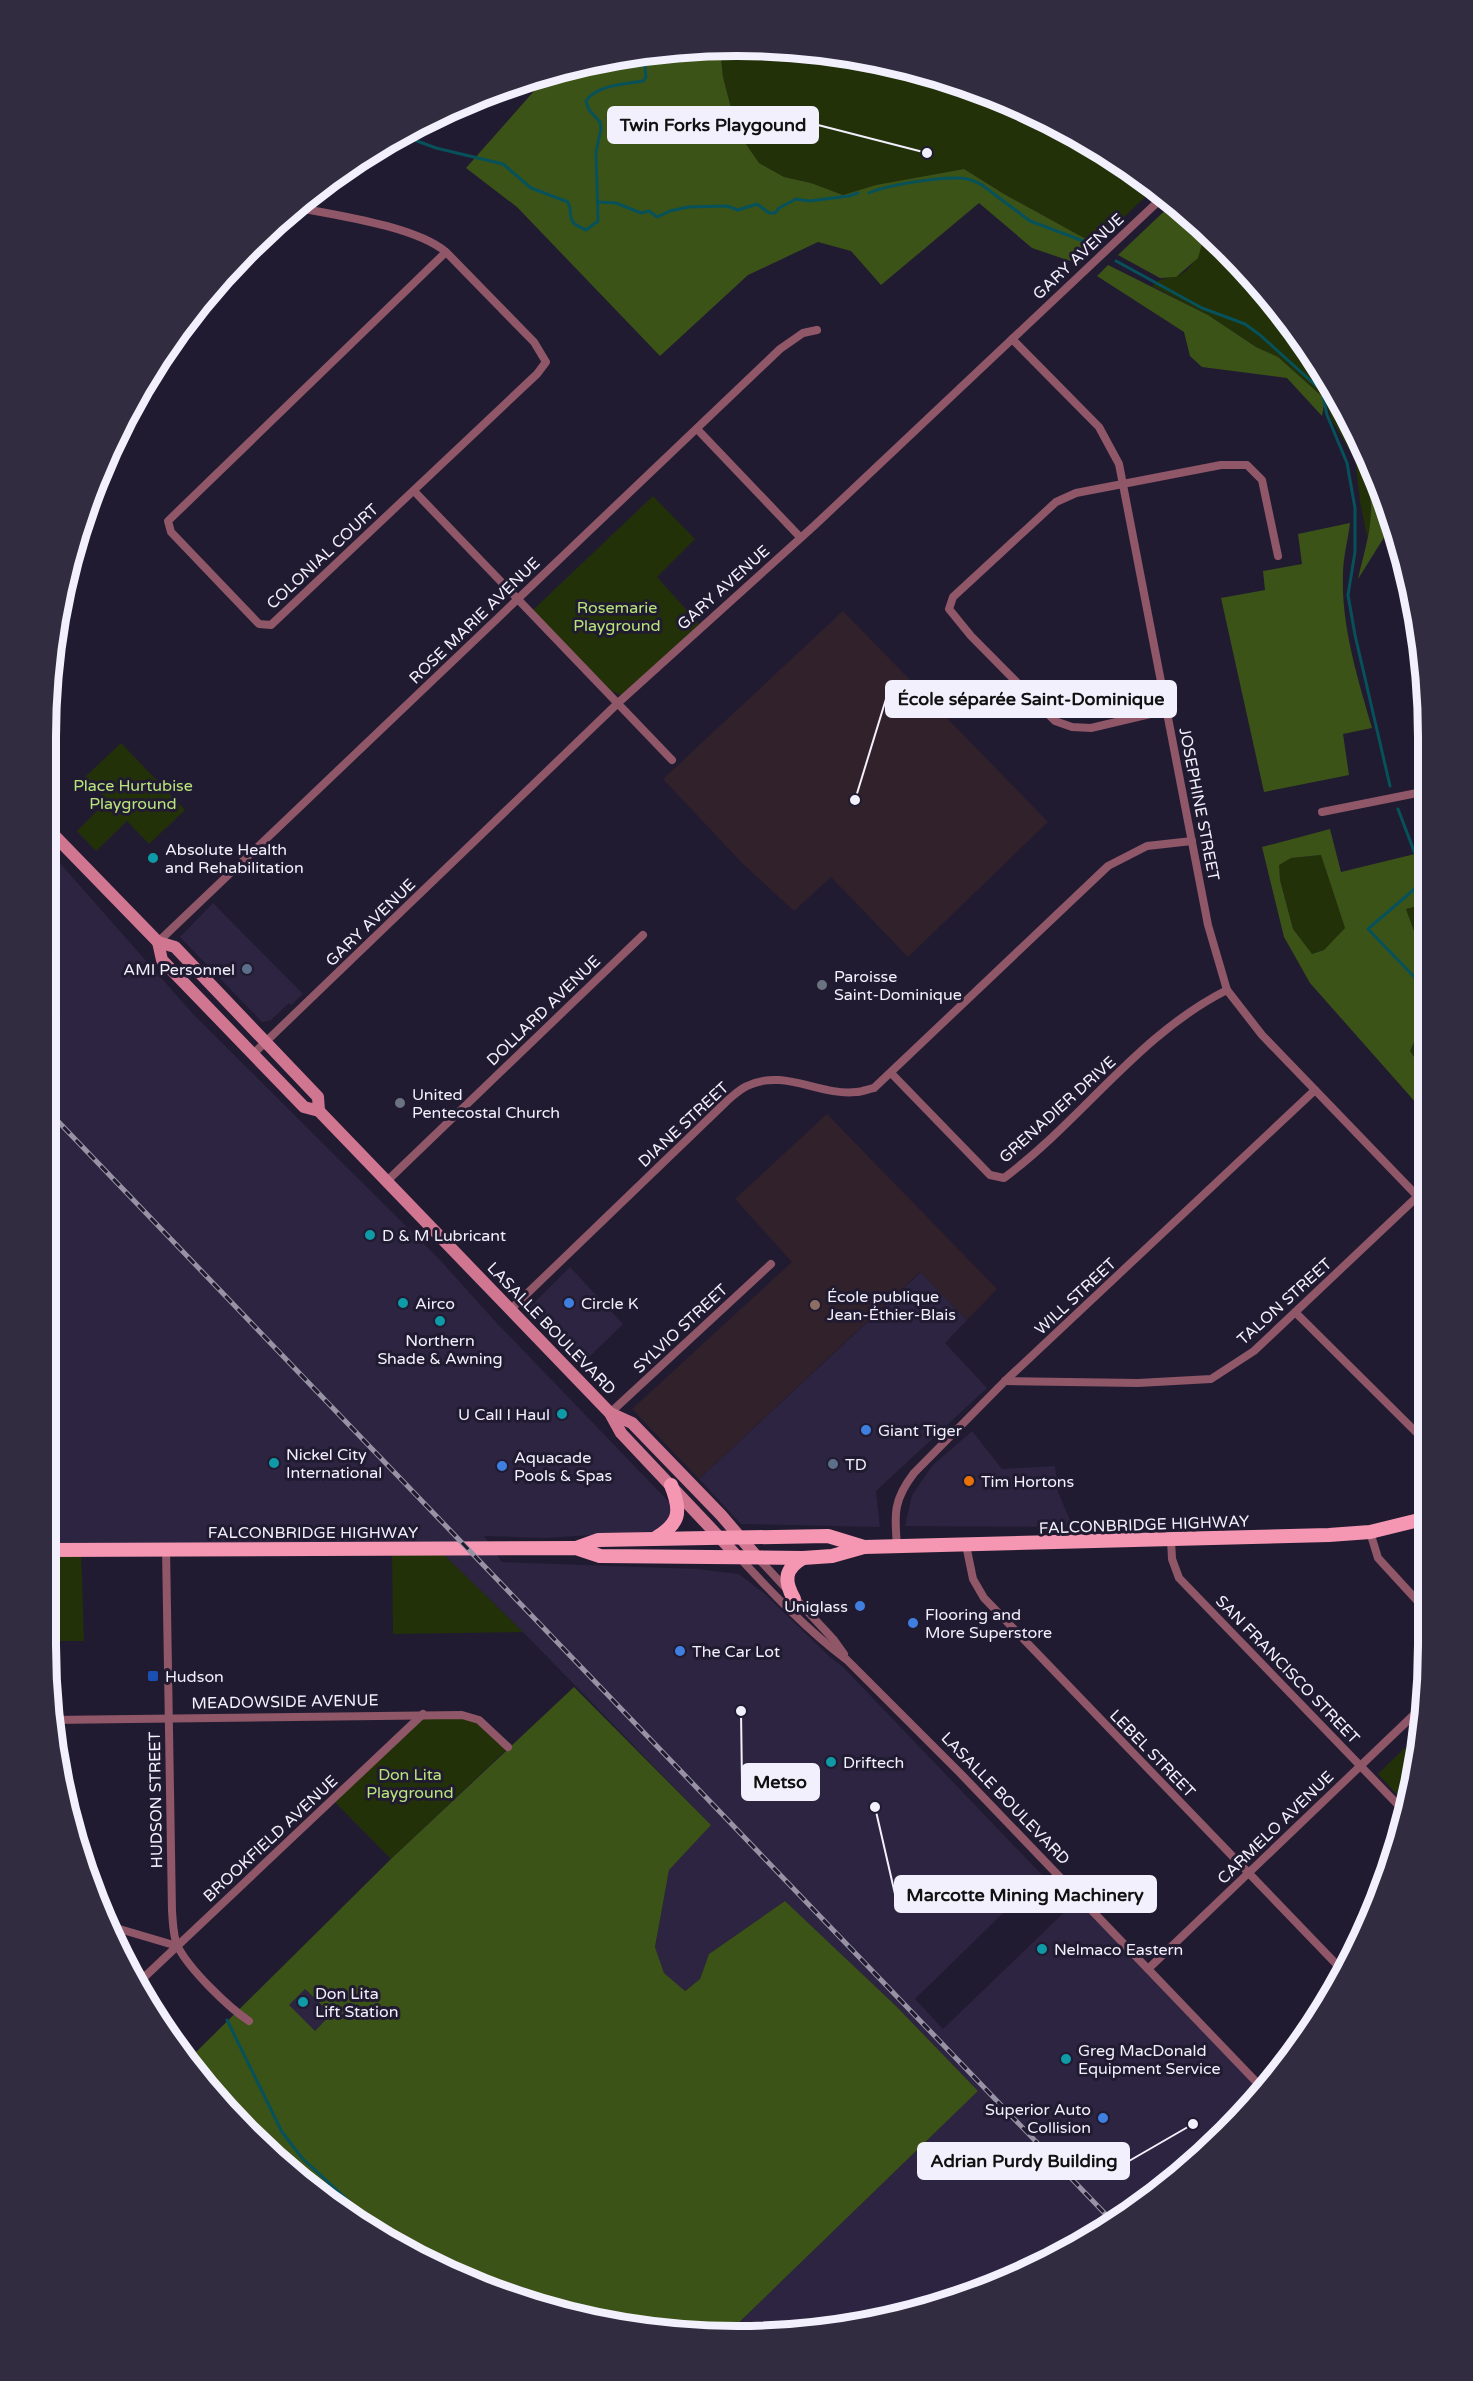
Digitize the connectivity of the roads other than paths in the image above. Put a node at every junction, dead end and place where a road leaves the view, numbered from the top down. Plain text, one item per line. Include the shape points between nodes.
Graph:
1 (1158, 202) edge
2 (305, 209) edge
3 (446, 252) junction
4 (817, 330) dead end
5 (1012, 339) junction
6 (697, 429) junction
7 (1124, 484) junction
8 (414, 491) junction
9 (800, 537) junction
10 (1278, 556) dead end
11 (517, 599) junction
12 (618, 703) junction
13 (1167, 710) junction
14 (672, 760) dead end
15 (1418, 792) edge
16 (1322, 812) dead end
17 (56, 837) edge
18 (1192, 841) junction
19 (643, 935) dead end
20 (158, 942) junction
21 (1227, 990) junction
22 (266, 1042) junction
23 (252, 1055) junction
24 (891, 1073) junction
25 (1315, 1090) junction
26 (319, 1111) junction
27 (387, 1180) junction
28 (1418, 1196) joint
29 (771, 1264) dead end
30 (510, 1310) junction
31 (1296, 1313) junction
32 (1005, 1382) junction
33 (610, 1413) junction
34 (1418, 1434) edge
35 (671, 1485) junction
36 (1418, 1520) edge
37 (1370, 1532) junction
38 (740, 1537) junction
39 (721, 1538) junction
40 (654, 1539) junction
41 (1171, 1540) junction
42 (897, 1545) junction
43 (966, 1545) junction
44 (864, 1546) junction
45 (165, 1548) junction
46 (576, 1548) junction
47 (56, 1550) edge
48 (738, 1556) junction
49 (757, 1557) junction
50 (803, 1558) junction
51 (794, 1599) junction
52 (1418, 1602) edge
53 (847, 1660) junction
54 (423, 1714) junction
55 (1414, 1715) edge
56 (168, 1718) junction
57 (60, 1720) edge
58 (508, 1747) dead end
59 (1360, 1767) junction
60 (1398, 1805) edge
61 (1248, 1873) junction
62 (118, 1929) edge
63 (177, 1946) junction
64 (1337, 1965) edge
65 (1148, 1969) junction
66 (143, 1978) edge
67 (249, 2021) dead end
68 (1258, 2083) edge

1 - 5 street, GARY AVENUE
2 - 3 street via 377,224 435,243
3 - 8 street, COLONIAL COURT via 534,342 546,362
3 - 8 street, COLONIAL COURT via 168,520 171,532 259,624 271,625
4 - 6 street, ROSE MARIE AVENUE via 803,333 780,349
5 - 7 street, JOSEPHINE STREET via 1099,427 1119,464
5 - 9 street, GARY AVENUE
6 - 9 street
6 - 11 street, ROSE MARIE AVENUE
7 - 10 street via 1221,465 1247,465 1262,480
7 - 13 street, JOSEPHINE STREET
7 - 13 street via 1076,493 1056,502 953,597 949,609 1055,721 1091,728
8 - 11 street
9 - 12 street, GARY AVENUE
11 - 12 street
11 - 20 street, ROSE MARIE AVENUE
12 - 14 street
12 - 22 street, GARY AVENUE
13 - 18 street, JOSEPHINE STREET
15 - 16 street
17 - 20 main road, LASALLE BOULEVARD
18 - 21 street, JOSEPHINE STREET via 1208,925
18 - 24 street, DIANE STREET via 1147,846 1108,866
19 - 27 street, DOLLARD AVENUE
20 - 22 main road, LASALLE BOULEVARD via 175,947
20 - 23 main road, LASALLE BOULEVARD via 162,960
21 - 24 street, GRENADIER DRIVE via 1164,1030 1033,1156 1004,1178 990,1175
21 - 25 street, JOSEPHINE STREET via 1262,1035
22 - 23 street, GARY AVENUE
22 - 26 main road, LASALLE BOULEVARD via 318,1097
23 - 26 main road, LASALLE BOULEVARD via 304,1107
24 - 30 street, DIANE STREET via 874,1088 856,1093 791,1081 766,1080 746,1086
25 - 28 street, JOSEPHINE STREET
25 - 32 street, WILL STREET
26 - 27 main road, LASALLE BOULEVARD
27 - 30 main road, LASALLE BOULEVARD
28 - 31 street, TALON STREET
29 - 33 street, SYLVIO STREET
30 - 33 main road, LASALLE BOULEVARD
31 - 32 street, TALON STREET via 1254,1351 1211,1379
31 - 34 street
32 - 42 street, WILL STREET via 901,1490 895,1524
33 - 35 main road, LASALLE BOULEVARD via 621,1432
33 - 38 main road, LASALLE BOULEVARD via 632,1423
35 - 39 main road, LASALLE BOULEVARD
35 - 40 main road via 678,1506 675,1521
36 - 37 main road, FALCONBRIDGE HIGHWAY
37 - 41 main road, FALCONBRIDGE HIGHWAY
37 - 52 street via 1378,1558
38 - 39 main road, FALCONBRIDGE HIGHWAY
38 - 44 main road, FALCONBRIDGE HIGHWAY via 828,1536
38 - 49 main road, LASALLE BOULEVARD
39 - 40 main road, FALCONBRIDGE HIGHWAY
39 - 48 main road, LASALLE BOULEVARD
40 - 46 main road, FALCONBRIDGE HIGHWAY via 598,1540
41 - 43 main road, FALCONBRIDGE HIGHWAY
41 - 59 street, SAN FRANCISCO STREET via 1179,1578
42 - 43 main road, FALCONBRIDGE HIGHWAY
42 - 44 main road, FALCONBRIDGE HIGHWAY
43 - 61 street, LEBEL STREET via 973,1579 984,1598
44 - 50 main road, FALCONBRIDGE HIGHWAY via 832,1556
45 - 46 main road, FALCONBRIDGE HIGHWAY
45 - 47 main road, FALCONBRIDGE HIGHWAY
45 - 56 street, HUDSON STREET
46 - 48 main road, FALCONBRIDGE HIGHWAY via 600,1556
48 - 49 main road, FALCONBRIDGE HIGHWAY
48 - 53 street, LASALLE BOULEVARD via 795,1616
49 - 50 main road, FALCONBRIDGE HIGHWAY
49 - 51 street, LASALLE BOULEVARD
50 - 51 main road via 786,1574
51 - 53 street, LASALLE BOULEVARD via 834,1640
53 - 65 street, LASALLE BOULEVARD
54 - 56 street, MEADOWSIDE AVENUE
54 - 58 street, MEADOWSIDE AVENUE via 471,1716 488,1726
54 - 63 street, BROOKFIELD AVENUE
55 - 59 street, CARMELO AVENUE
56 - 57 street, MEADOWSIDE AVENUE
56 - 63 street, HUDSON STREET via 172,1911
59 - 60 street, SAN FRANCISCO STREET
59 - 61 street, CARMELO AVENUE
61 - 64 street, LEBEL STREET
61 - 65 street, CARMELO AVENUE
62 - 63 street
63 - 66 street, BROOKFIELD AVENUE
63 - 67 street via 231,2009
65 - 68 street, LASALLE BOULEVARD

